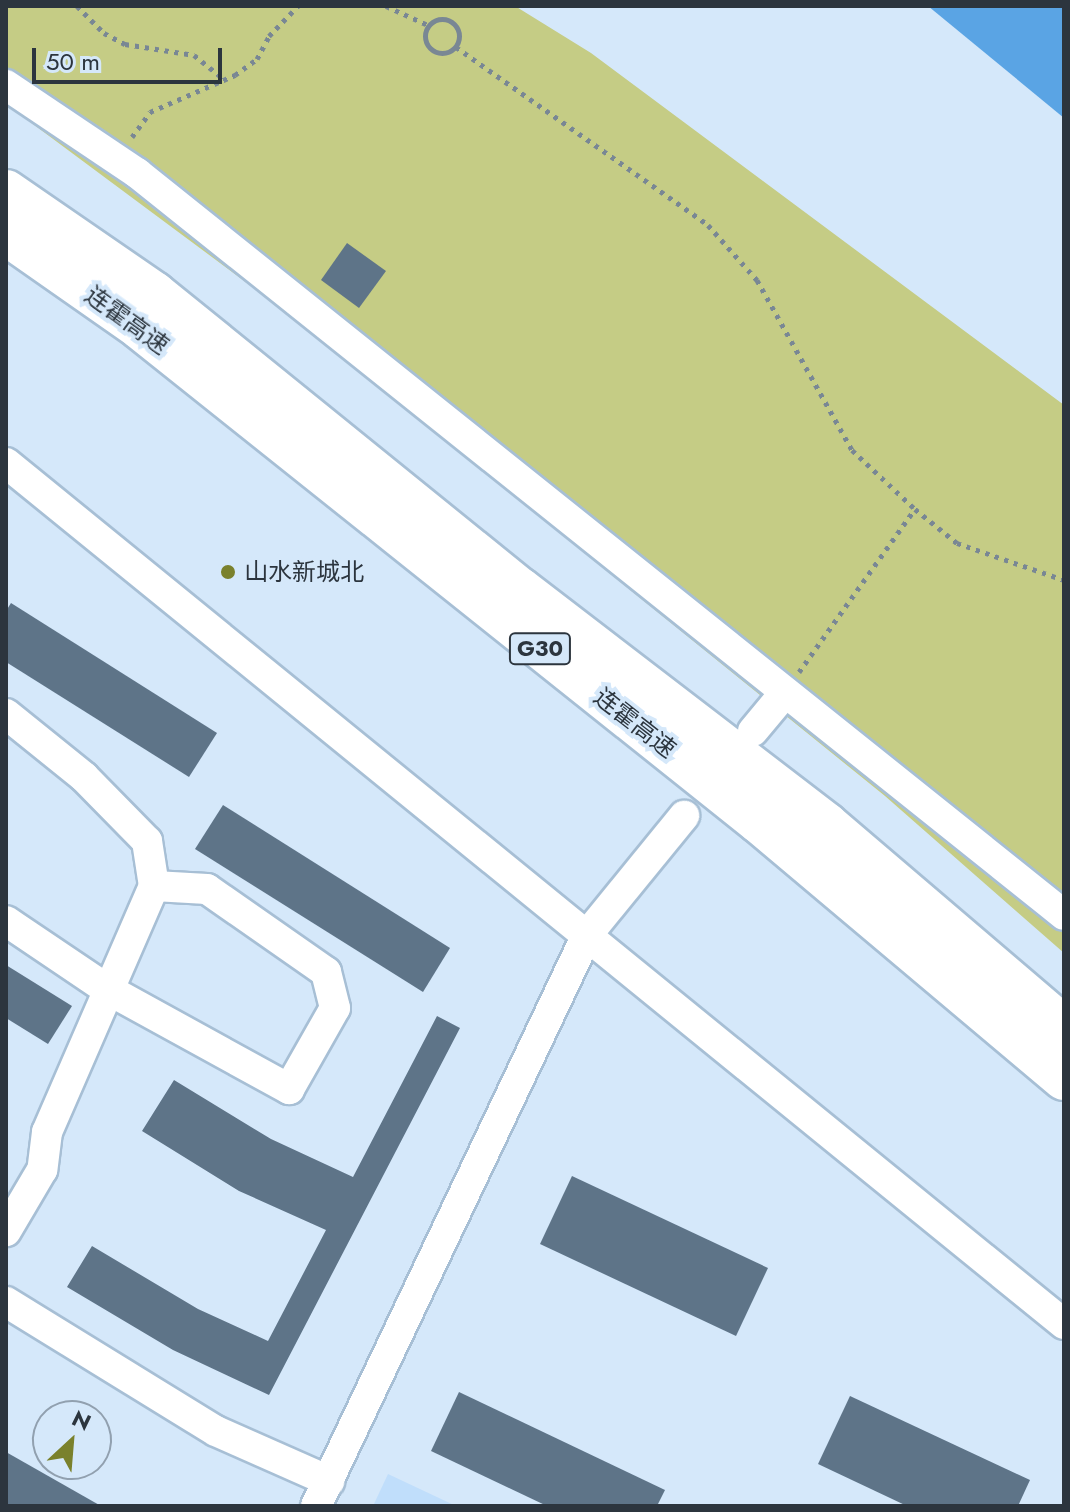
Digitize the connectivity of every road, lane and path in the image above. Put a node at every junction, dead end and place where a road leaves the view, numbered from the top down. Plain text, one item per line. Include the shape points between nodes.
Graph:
1 (77, 6) edge
2 (298, 6) edge
3 (386, 6) edge
4 (428, 25) junction
5 (456, 47) junction
6 (225, 79) junction
7 (6, 85) edge
8 (117, 160) junction
9 (6, 192) edge
10 (6, 233) edge
11 (6, 463) edge
12 (915, 509) junction
13 (1064, 580) edge
14 (783, 695) junction
15 (6, 714) edge
16 (753, 731) dead end
17 (684, 816) dead end
18 (154, 886) junction
19 (1064, 915) edge
20 (6, 921) edge
21 (587, 935) junction
22 (1012, 983) junction
23 (107, 989) junction
24 (1064, 1016) edge
25 (1064, 1028) edge
26 (1064, 1078) edge
27 (6, 1231) edge
28 (6, 1302) edge
29 (1064, 1324) edge
30 (323, 1494) edge

1 - 6 path via 104,33 125,44 194,55
2 - 6 path via 269,36 257,59
3 - 4 path
4 - 5 path via 428,47 442,53
4 - 5 path via 450,20 459,32
5 - 12 path via 708,225 757,280 852,450
6 - 8 path via 150,112
7 - 8 street
8 - 14 street
9 - 22 highway, 连霍高速 / G30 via 154,294 520,590 826,825
10 - 26 highway, 连霍高速 / G30 via 140,327 759,821
11 - 21 street
12 - 13 path via 957,543
12 - 14 path
14 - 16 street
14 - 19 street
15 - 18 street via 84,777 147,841
17 - 21 street
18 - 23 street
18 - 23 street via 207,889 326,972 336,995 331,1021 289,1089
20 - 23 street
21 - 29 street
21 - 30 street
22 - 24 highway
22 - 25 highway, 连霍高速 / G30
23 - 27 street via 47,1132 42,1170
28 - 30 street

